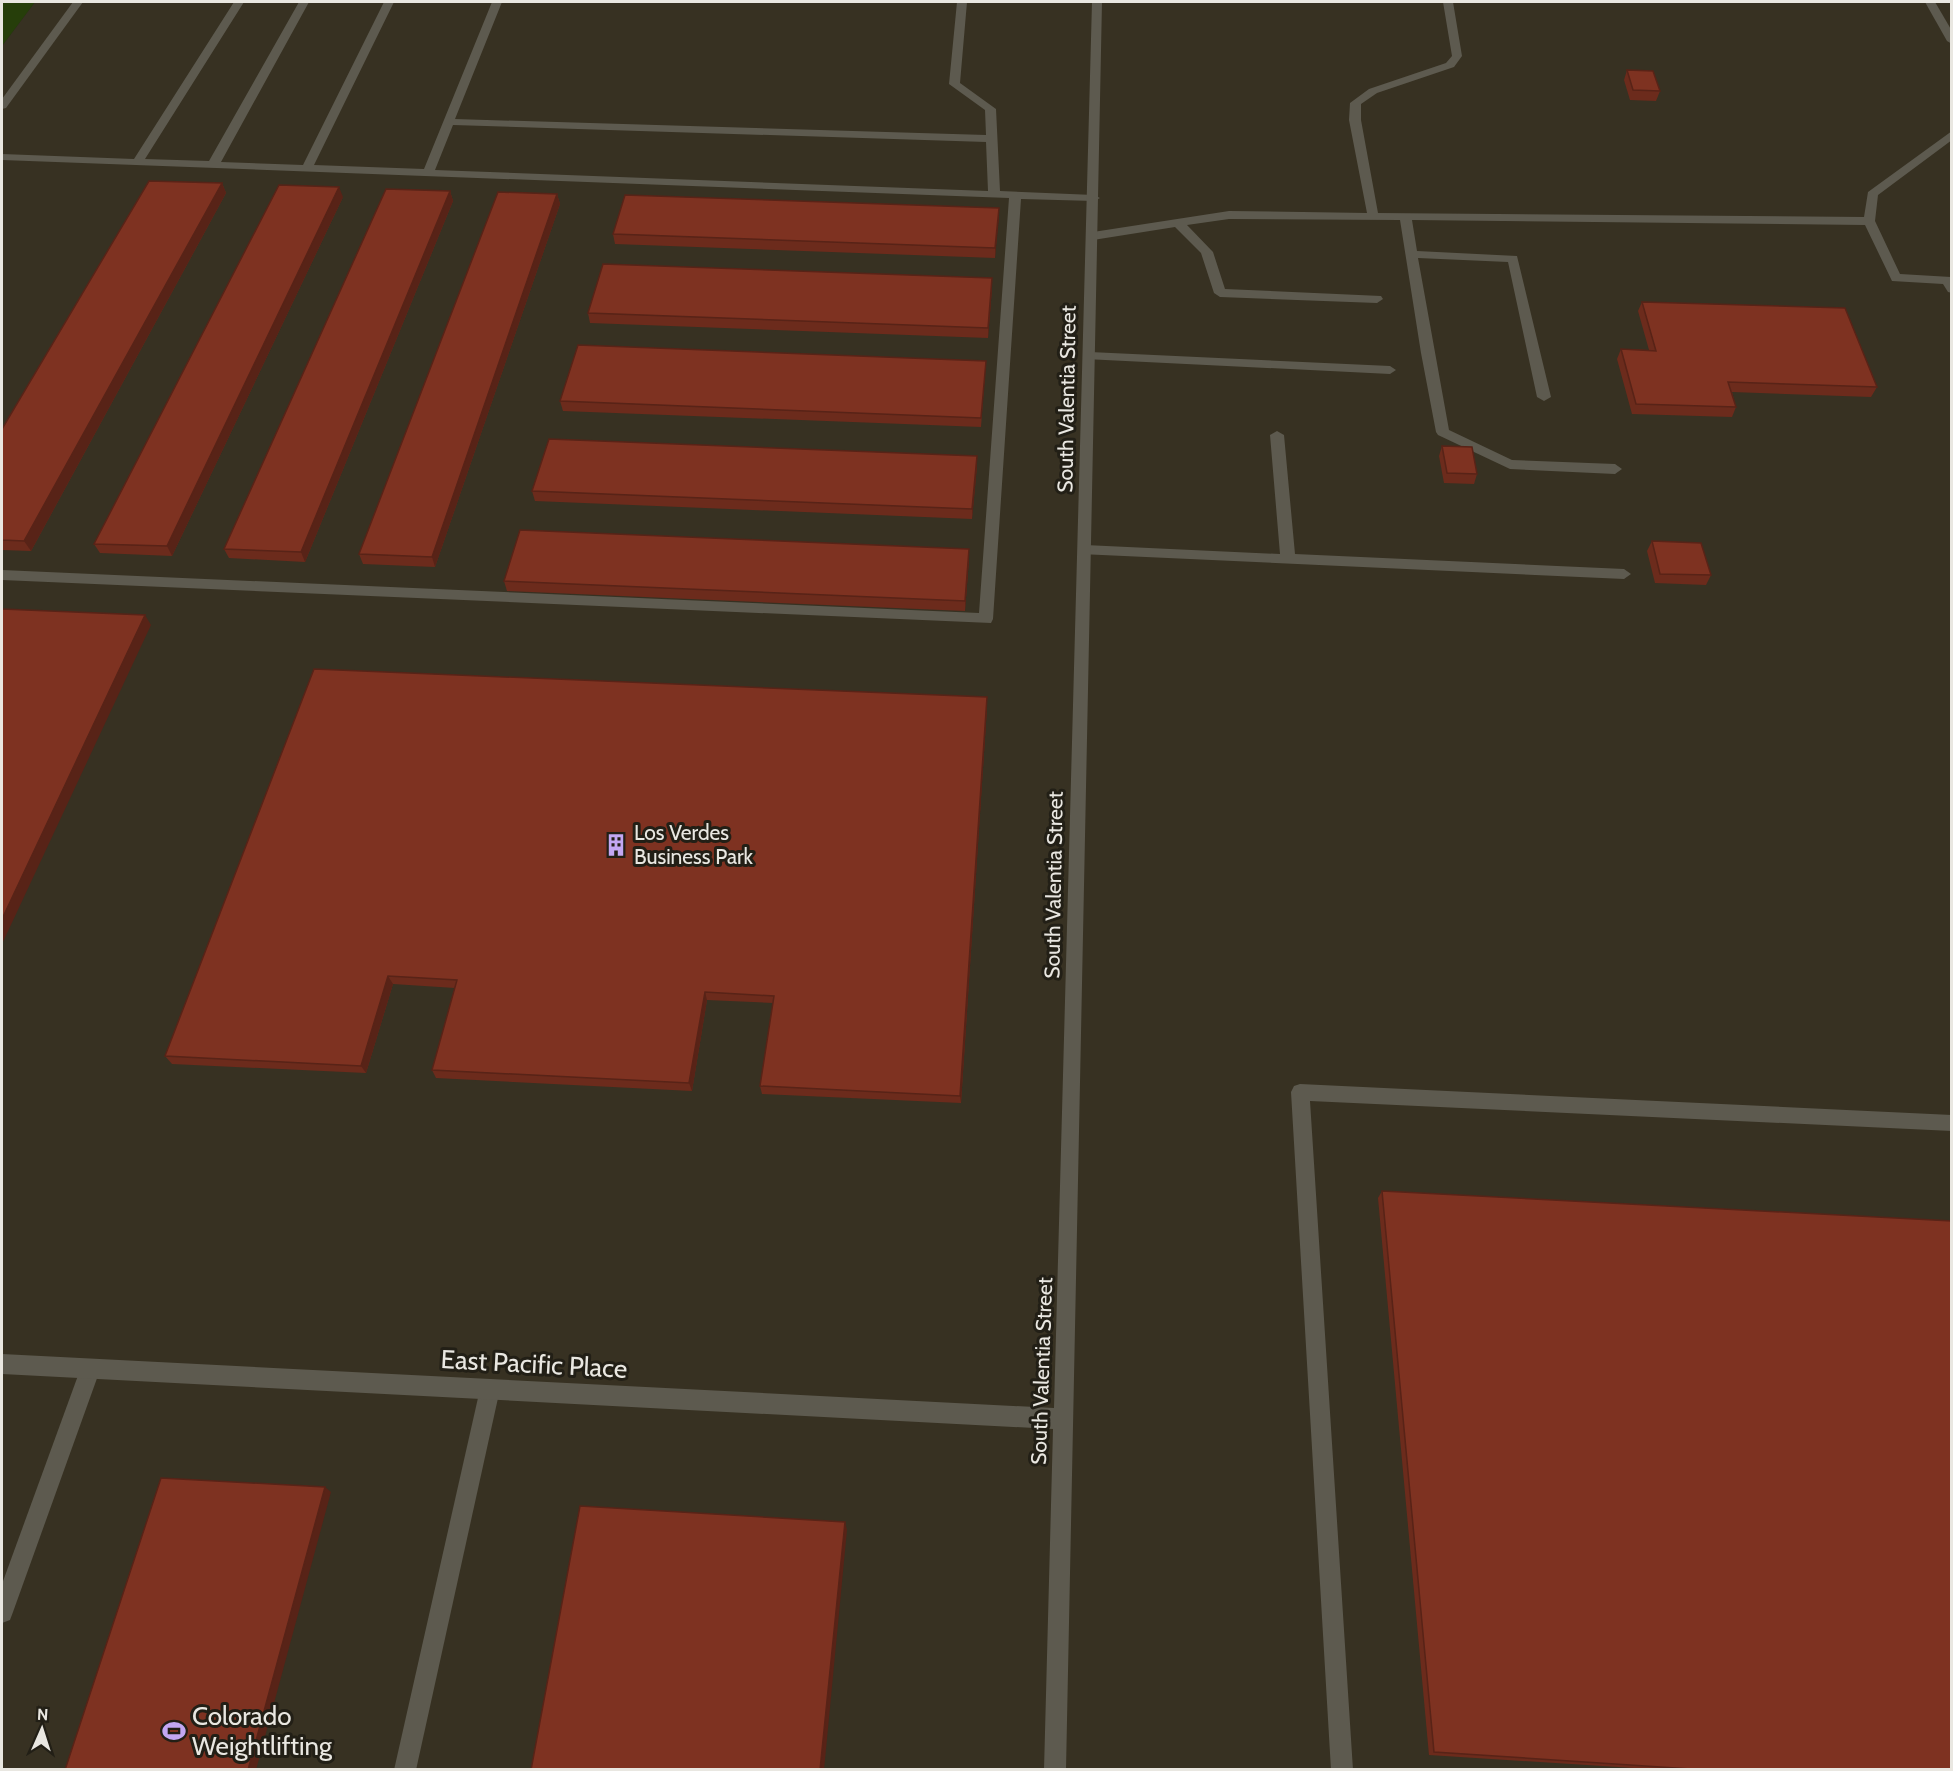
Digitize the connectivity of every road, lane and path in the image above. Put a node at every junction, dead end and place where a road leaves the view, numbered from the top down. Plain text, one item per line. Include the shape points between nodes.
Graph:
1 (78, 2) edge
2 (239, 2) edge
3 (304, 2) edge
4 (388, 2) edge
5 (497, 2) edge
6 (962, 2) edge
7 (1097, 2) edge
8 (1448, 2) edge
9 (1930, 2) edge
10 (1952, 41) edge
11 (2, 106) edge
12 (448, 122) junction
13 (1952, 134) edge
14 (992, 139) junction
15 (2, 157) edge
16 (137, 162) junction
17 (213, 165) junction
18 (307, 168) junction
19 (428, 173) junction
20 (994, 194) junction
21 (1015, 195) junction
22 (1094, 198) junction
23 (1373, 216) junction
24 (1405, 216) junction
25 (1869, 221) junction
26 (1178, 223) junction
27 (1093, 236) junction
28 (1410, 254) junction
29 (1950, 283) edge
30 (1377, 299) dead end
31 (1090, 356) junction
32 (1390, 370) dead end
33 (1544, 397) dead end
34 (1277, 435) dead end
35 (1615, 469) dead end
36 (1085, 550) junction
37 (1288, 559) junction
38 (1624, 574) dead end
39 (2, 575) edge
40 (1952, 1123) edge
41 (2, 1364) edge
42 (90, 1370) junction
43 (490, 1389) junction
44 (1063, 1419) junction
45 (2, 1612) edge
46 (405, 1770) edge
47 (1055, 1770) edge
48 (1342, 1770) edge

1 - 11 street
2 - 16 street
3 - 17 street
4 - 18 street
5 - 12 street
6 - 14 street via 954,84 990,109
7 - 22 street, South Valentia Street
8 - 23 street via 1457,56 1450,65 1373,91 1355,103
9 - 10 street
12 - 14 street
12 - 19 street
13 - 25 street via 1872,194
14 - 20 street
15 - 16 street
16 - 17 street
17 - 18 street
18 - 19 street
19 - 20 street
20 - 21 street
21 - 22 street
21 - 39 street via 986,619
22 - 27 street, South Valentia Street
23 - 24 street
23 - 26 street via 1229,215
24 - 25 street
24 - 28 street
25 - 29 street via 1896,278
26 - 27 street
26 - 30 street via 1207,252 1220,293
27 - 31 street, South Valentia Street
28 - 33 street via 1513,259
28 - 35 street via 1443,432 1510,464
31 - 32 street
31 - 36 street, South Valentia Street
34 - 37 street
36 - 37 street
36 - 44 street, South Valentia Street
37 - 38 street
40 - 48 street via 1300,1092
41 - 42 street, East Pacific Place
42 - 43 street, East Pacific Place
42 - 45 street
43 - 44 street, East Pacific Place
43 - 46 street
44 - 47 street, South Valentia Street

